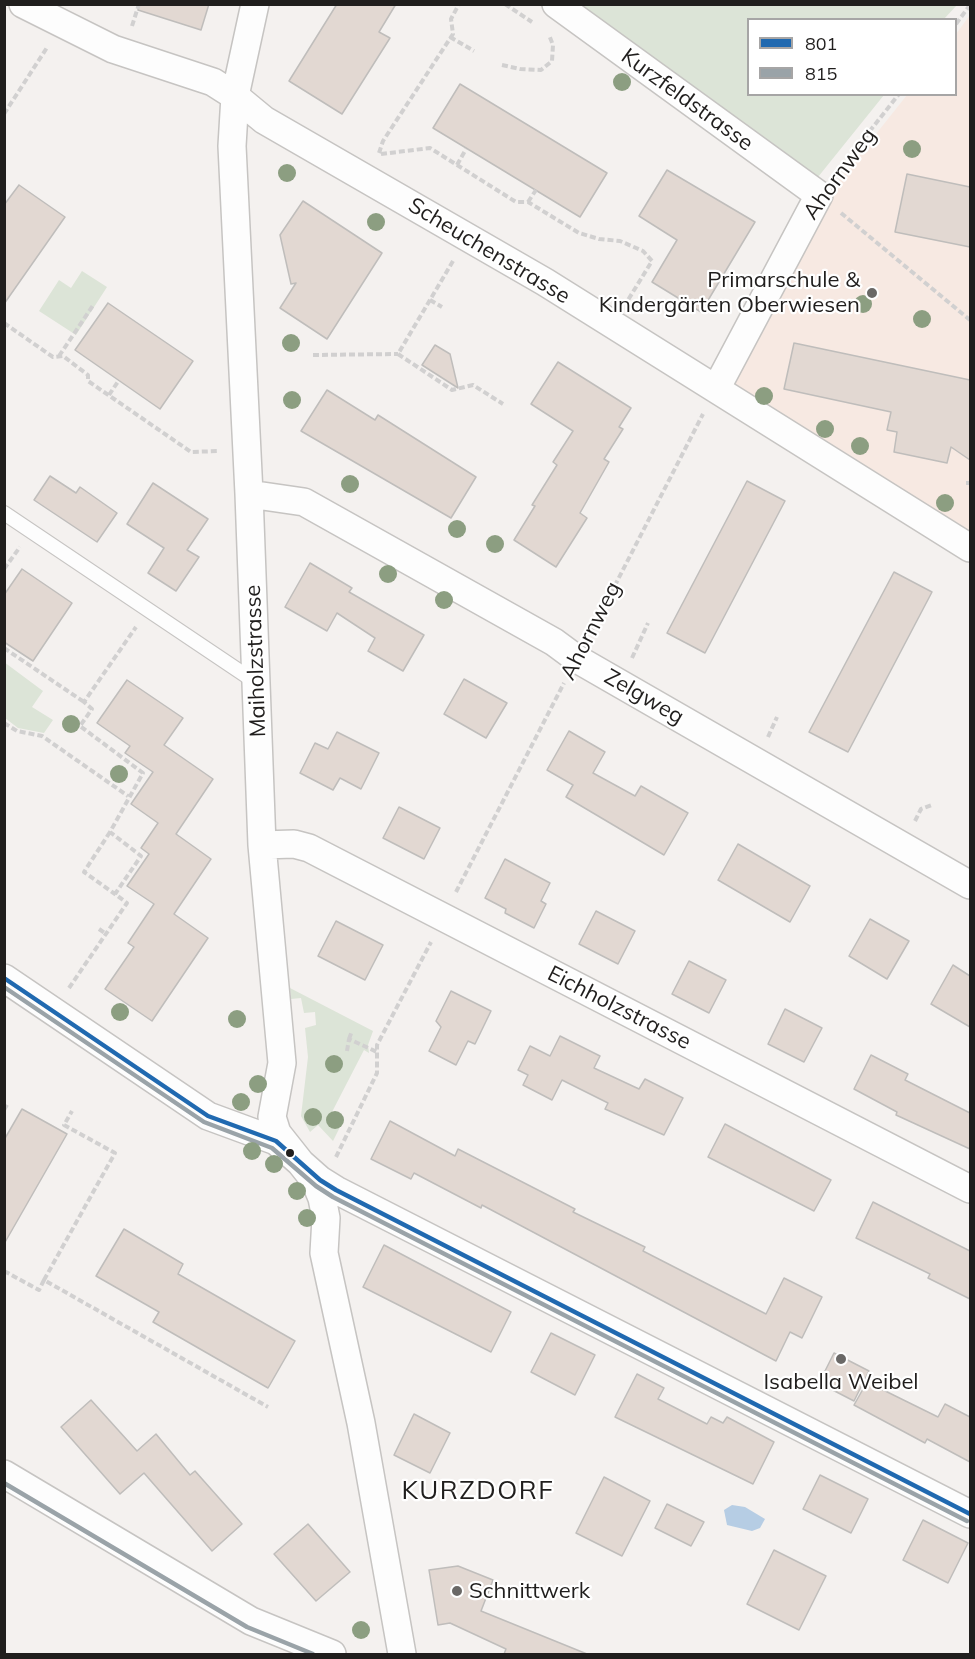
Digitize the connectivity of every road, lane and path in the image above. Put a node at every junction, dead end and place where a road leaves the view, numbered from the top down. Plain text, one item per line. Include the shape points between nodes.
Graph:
1 (23, 4) edge
2 (255, 4) edge
3 (459, 4) edge
4 (505, 4) edge
5 (556, 4) edge
6 (970, 5) edge
7 (957, 23) edge
8 (61, 25) junction
9 (538, 25) dead end
10 (547, 31) dead end
11 (450, 37) junction
12 (474, 51) dead end
13 (502, 65) dead end
14 (235, 96) junction
15 (897, 96) edge
16 (4, 114) edge
17 (466, 149) dead end
18 (379, 154) junction
19 (372, 155) dead end
20 (457, 165) junction
21 (536, 190) dead end
22 (819, 195) junction
23 (528, 202) junction
24 (467, 237) junction
25 (430, 300) junction
26 (94, 304) dead end
27 (442, 307) dead end
28 (970, 320) edge
29 (4, 323) edge
30 (613, 325) junction
31 (398, 354) junction
32 (313, 355) dead end
33 (59, 356) junction
34 (119, 380) dead end
35 (716, 389) junction
36 (109, 395) junction
37 (503, 404) dead end
38 (247, 451) junction
39 (249, 494) junction
40 (4, 513) edge
41 (22, 544) dead end
42 (970, 548) edge
43 (4, 569) edge
44 (648, 623) dead end
45 (138, 624) dead end
46 (4, 648) edge
47 (577, 659) junction
48 (620, 683) junction
49 (257, 684) junction
50 (84, 702) junction
51 (4, 723) edge
52 (128, 796) junction
53 (110, 832) junction
54 (262, 845) junction
55 (970, 885) edge
56 (114, 894) junction
57 (444, 917) junction
58 (99, 929) dead end
59 (106, 934) junction
60 (4, 978) edge
61 (53, 1011) junction
62 (352, 1031) dead end
63 (350, 1040) junction
64 (347, 1052) dead end
65 (377, 1052) junction
66 (8, 1103) dead end
67 (4, 1110) edge
68 (72, 1111) dead end
69 (289, 1152) junction
70 (970, 1189) edge
71 (336, 1190) junction
72 (4, 1271) edge
73 (44, 1280) junction
74 (268, 1407) dead end
75 (4, 1474) edge
76 (970, 1514) edge
77 (332, 1654) edge
78 (402, 1654) edge

1 - 8 street, Scheuchenstrasse
2 - 14 street, Maiholzstrasse
3 - 11 path via 451,19
4 - 9 path
5 - 22 street, Kurzfeldstrasse
6 - 7 path
8 - 14 street, Scheuchenstrasse via 113,49 213,82
8 - 16 path
10 - 13 path via 553,45 552,61 542,70
11 - 12 path
11 - 18 path via 383,141
14 - 24 street, Scheuchenstrasse via 264,120
14 - 38 street, Maiholzstrasse via 232,146
15 - 22 path, Ahornweg
17 - 20 path
18 - 19 path
18 - 20 path via 430,148
20 - 23 path via 516,202
21 - 23 path
22 - 28 path
22 - 35 street, Ahornweg
23 - 30 path via 579,233 620,241 643,251 652,261
24 - 25 path
24 - 30 street, Scheuchenstrasse
25 - 27 path
25 - 31 path
26 - 33 path
29 - 33 path via 53,357
30 - 35 street, Scheuchenstrasse
31 - 32 path
31 - 37 path via 452,390 473,385
33 - 36 path
34 - 36 path
35 - 42 street, Scheuchenstrasse
35 - 47 path, Ahornweg
36 - 38 path via 191,452
38 - 39 street, Maiholzstrasse
39 - 47 street, Zelgweg via 304,502 554,642
39 - 49 street, Maiholzstrasse
40 - 49 lane
41 - 43 path
44 - 48 path
45 - 50 path
46 - 50 path
47 - 48 street, Zelgweg
47 - 57 path, Ahornweg
48 - 55 street, Zelgweg
49 - 54 street, Maiholzstrasse
50 - 52 path via 92,709 80,726 143,773
51 - 52 path via 17,731 42,736
52 - 53 path
53 - 56 path via 84,872
53 - 56 path via 141,856
54 - 57 street, Eichholzstrasse via 294,844 309,848
54 - 69 street, Maiholzstrasse via 282,1063 272,1117
56 - 59 path via 127,903
57 - 65 path, Ahornweg via 377,1045
57 - 70 street, Eichholzstrasse
58 - 59 path
59 - 61 path
60 - 61 street
61 - 69 street via 208,1116 264,1134
62 - 63 path
63 - 64 path
63 - 65 path
65 - 71 path, Ahornweg via 377,1073 338,1151 334,1166
66 - 67 path
68 - 73 path via 64,1125 115,1153
69 - 71 street
69 - 78 street, Maiholzstrasse via 315,1181 322,1198 326,1218 324,1253 361,1423
71 - 76 street
72 - 73 path via 39,1290
73 - 74 path
75 - 77 street via 251,1621

